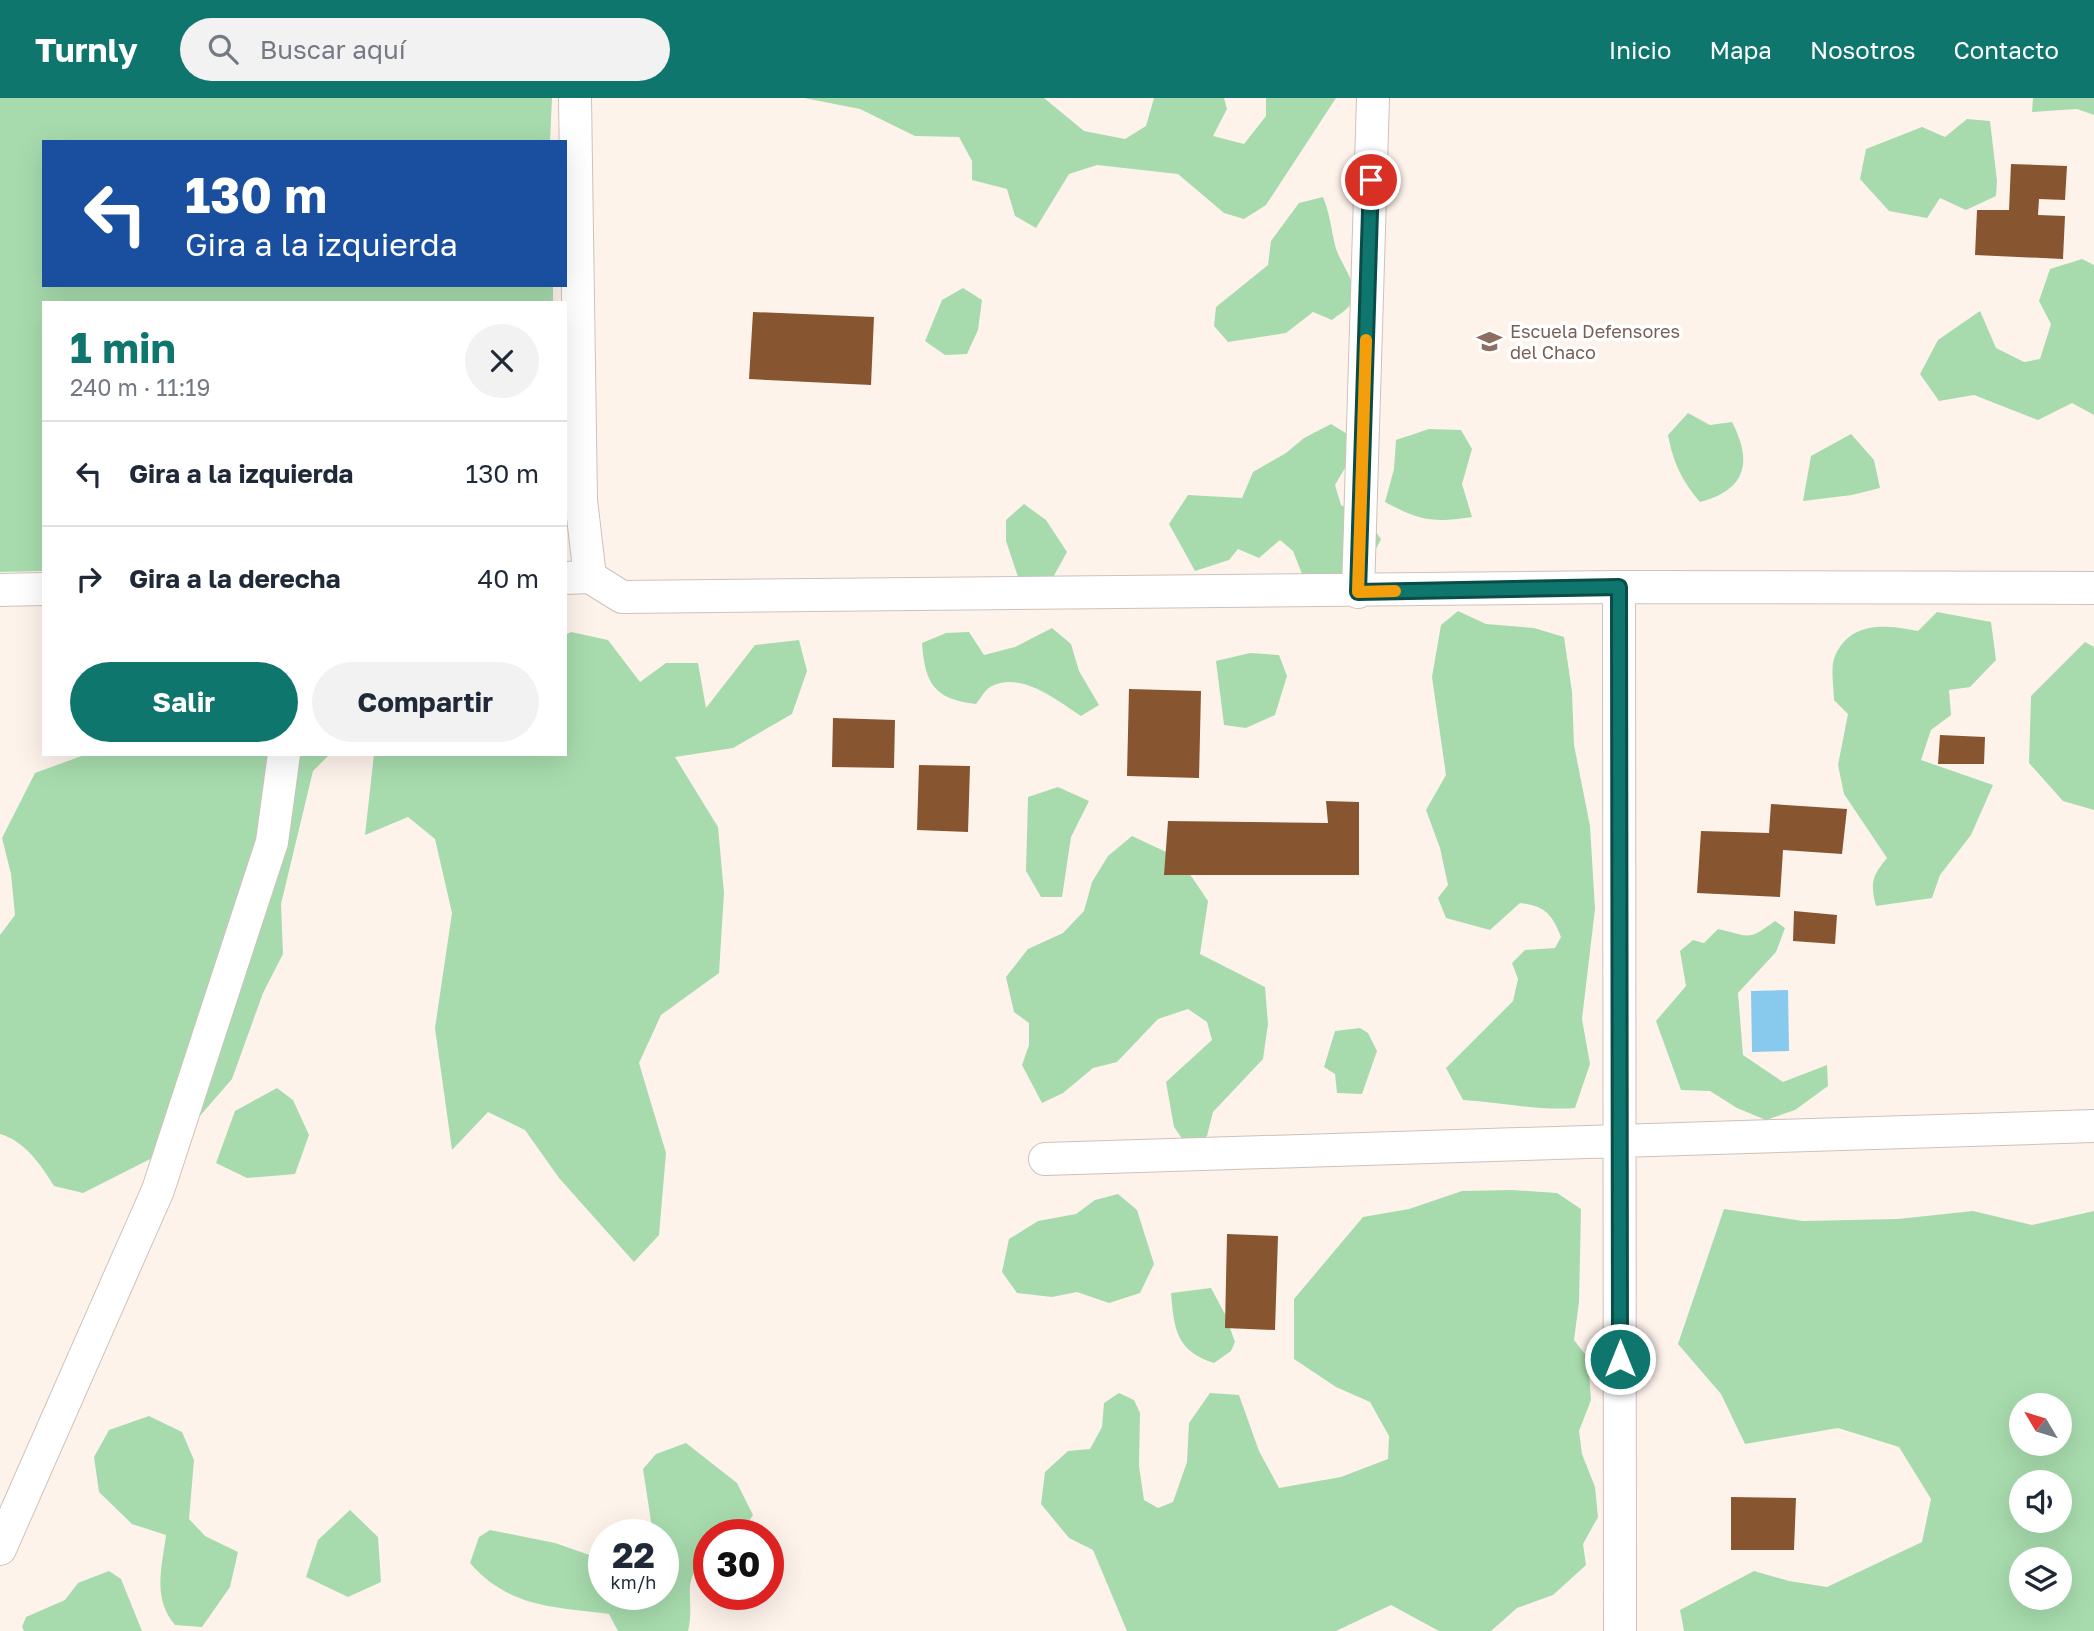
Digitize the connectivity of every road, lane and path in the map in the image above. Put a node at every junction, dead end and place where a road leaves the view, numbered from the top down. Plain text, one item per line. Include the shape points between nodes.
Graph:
1 (575, 98) edge
2 (1373, 98) edge
3 (578, 578) edge
4 (1619, 587) junction
5 (2094, 588) edge
6 (42, 589) edge
7 (0, 590) edge
8 (1358, 592) junction
9 (284, 756) edge
10 (2094, 1126) edge
11 (1620, 1141) junction
12 (1045, 1158) dead end
13 (0, 1549) edge
14 (1620, 1631) edge

1 - 3 street
2 - 8 street
3 - 8 street via 622,597
4 - 5 street
4 - 8 street
4 - 11 street
6 - 7 street
9 - 13 street via 272,842 159,1190
10 - 11 street
11 - 12 street
11 - 14 street

